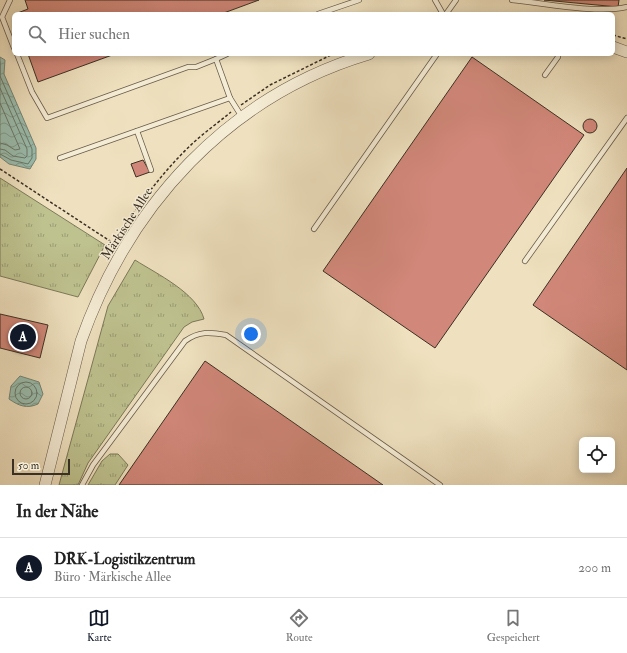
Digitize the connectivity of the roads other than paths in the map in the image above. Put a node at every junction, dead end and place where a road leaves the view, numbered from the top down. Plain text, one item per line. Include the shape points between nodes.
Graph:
1 (10, 0) edge
2 (358, 0) edge
3 (435, 0) edge
4 (456, 0) edge
5 (512, 0) edge
6 (627, 8) edge
7 (324, 12) edge
8 (443, 12) edge
9 (446, 12) edge
10 (12, 43) edge
11 (615, 48) edge
12 (627, 52) edge
13 (18, 56) edge
14 (223, 56) edge
15 (363, 56) edge
16 (436, 56) edge
17 (557, 56) edge
18 (216, 59) junction
19 (545, 75) dead end
20 (230, 98) junction
21 (242, 117) junction
22 (627, 118) edge
23 (137, 131) junction
24 (60, 158) dead end
25 (151, 170) dead end
26 (314, 229) dead end
27 (525, 261) dead end
28 (45, 485) edge
29 (82, 485) edge
30 (440, 485) edge

1 - 10 lane via 2,17
2 - 7 lane
3 - 8 lane
4 - 9 lane
5 - 6 lane via 595,8
11 - 12 street
13 - 18 lane via 32,92 47,118
14 - 18 lane
15 - 21 street, Märkische Allee via 319,72 291,86
16 - 26 lane
17 - 19 lane
18 - 20 lane
20 - 21 lane
20 - 23 lane
21 - 28 street, Märkische Allee via 185,166 152,205 110,273 81,341
22 - 27 lane
23 - 24 lane
23 - 25 lane
29 - 30 lane via 93,466 185,341 195,334 209,332 226,335

